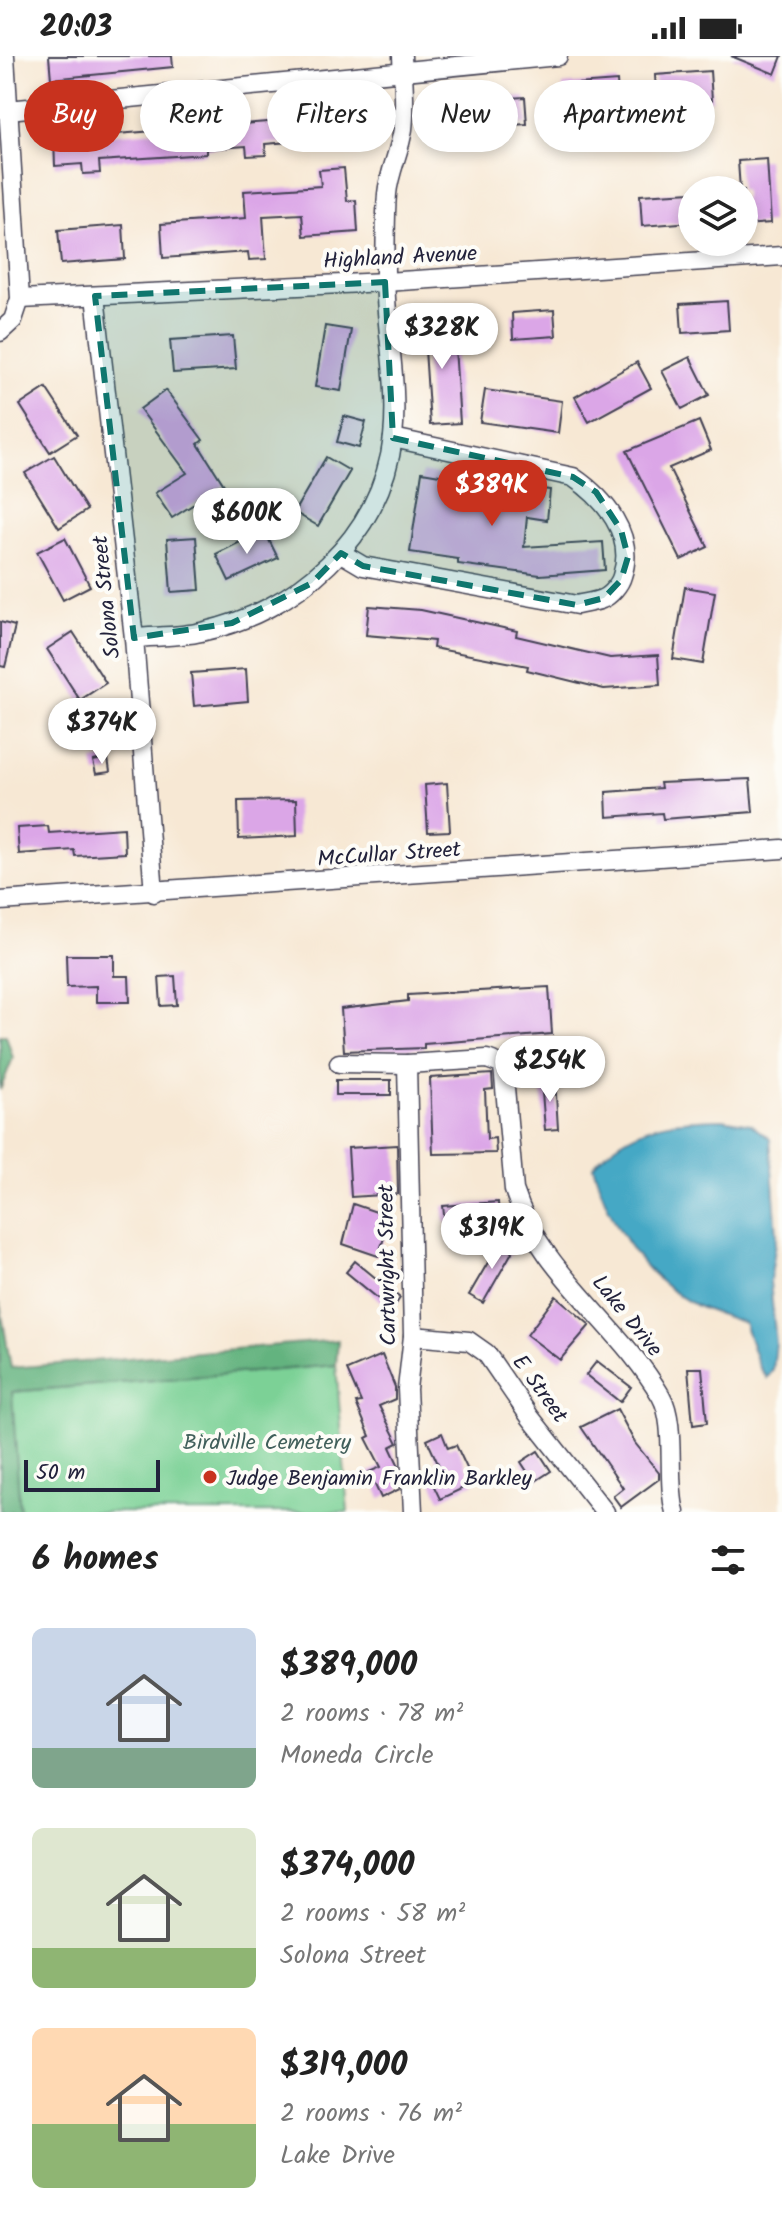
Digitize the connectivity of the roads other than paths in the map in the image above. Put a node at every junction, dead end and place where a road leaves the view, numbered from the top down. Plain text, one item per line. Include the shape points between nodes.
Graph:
1 (5, 56) edge
2 (558, 56) edge
3 (403, 65) edge
4 (8, 110) junction
5 (782, 256) edge
6 (385, 282) junction
7 (95, 296) junction
8 (20, 299) junction
9 (0, 332) edge
10 (393, 438) junction
11 (341, 553) junction
12 (134, 638) junction
13 (782, 849) edge
14 (154, 893) junction
15 (0, 901) edge
16 (339, 1063) dead end
17 (407, 1064) junction
18 (413, 1336) junction
19 (413, 1512) edge
20 (605, 1512) edge
21 (675, 1512) edge

1 - 4 street
2 - 3 street
3 - 4 street
3 - 6 street via 403,128 387,191
4 - 8 street
5 - 6 street, Highland Avenue
6 - 7 street, Highland Avenue
6 - 10 street
7 - 8 street, Highland Avenue
7 - 12 street, Solona Street
8 - 9 street via 13,320
10 - 11 street via 385,474 364,520
10 - 11 street via 573,477 596,492 621,530 628,557 621,580 604,598 577,605 363,566
11 - 12 street via 312,583 232,623 200,632
12 - 14 street, Solona Street
13 - 14 street, McCullar Street
14 - 15 street, McCullar Street
16 - 17 street
17 - 18 street, Cartwright Street
17 - 21 street, Lake Drive via 487,1059 503,1065 514,1190 521,1210 544,1251 663,1399
18 - 19 street, Cartwright Street via 407,1389
18 - 20 street, E Street via 469,1341 486,1353

